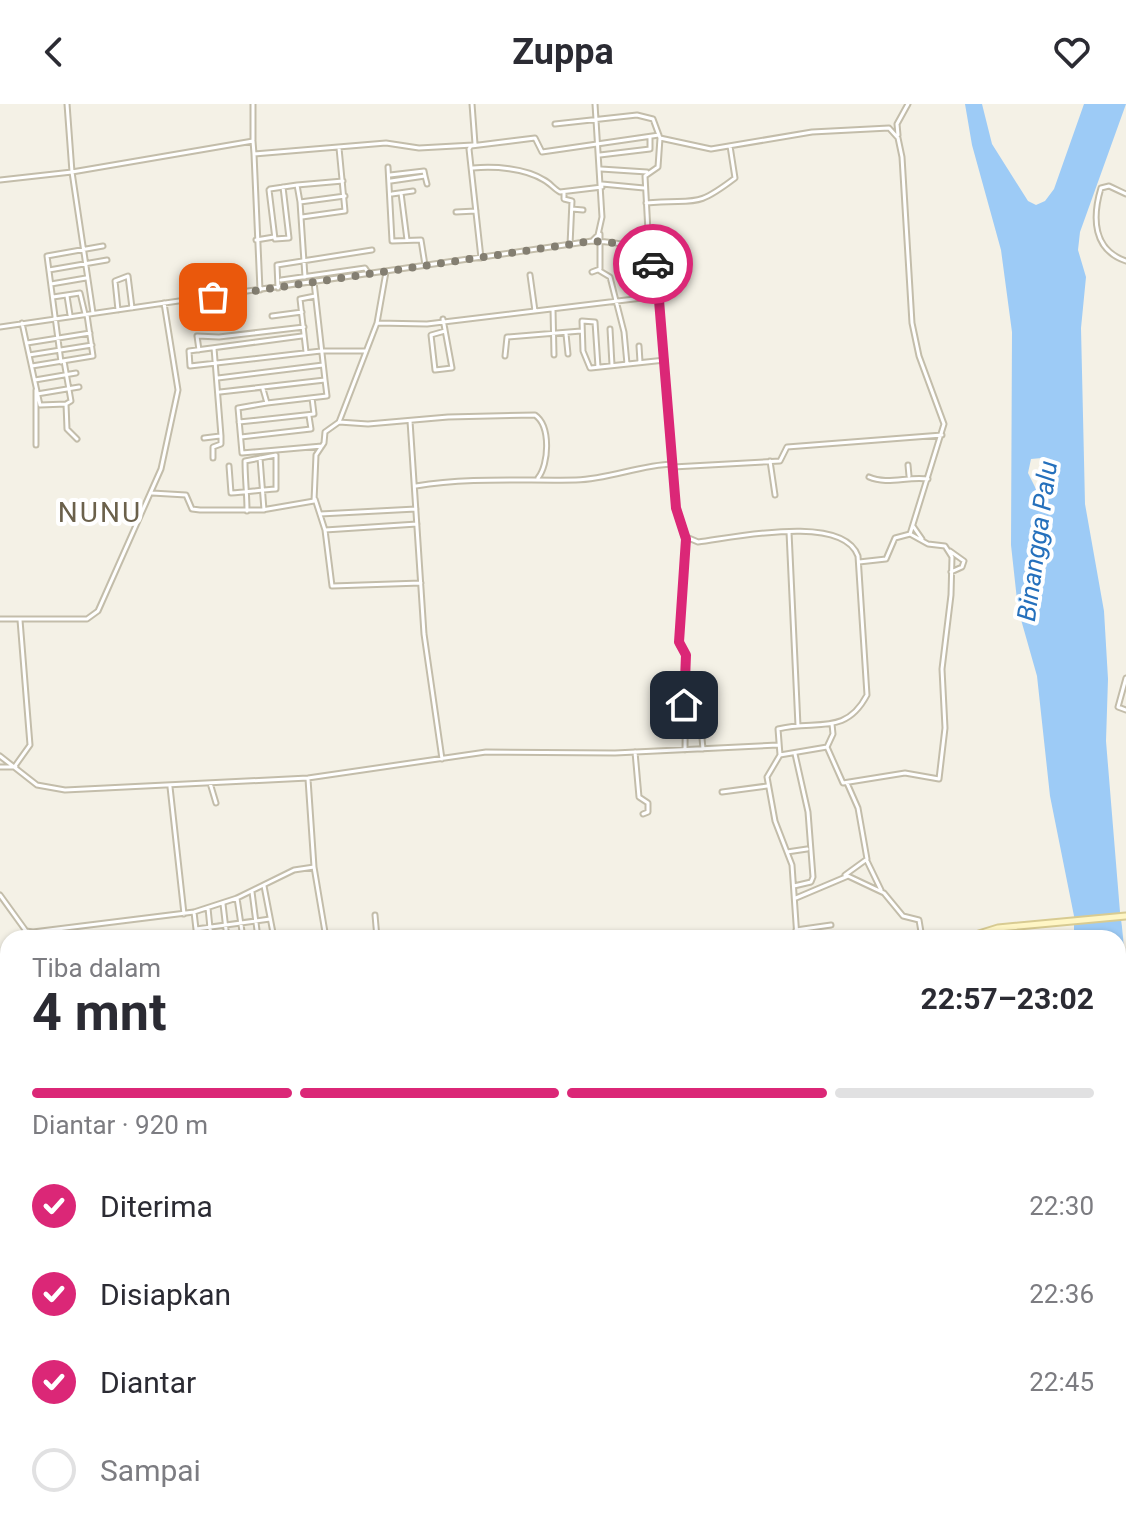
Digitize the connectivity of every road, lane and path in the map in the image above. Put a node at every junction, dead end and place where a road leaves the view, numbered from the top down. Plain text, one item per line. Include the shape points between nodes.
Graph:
1 (67, 104) edge
2 (253, 104) edge
3 (472, 104) edge
4 (595, 104) edge
5 (908, 104) edge
6 (596, 117) junction
7 (555, 124) dead end
8 (660, 136) junction
9 (650, 137) junction
10 (898, 138) junction
11 (253, 141) junction
12 (474, 145) junction
13 (600, 146) junction
14 (730, 146) junction
15 (339, 148) junction
16 (254, 154) junction
17 (600, 155) junction
18 (388, 167) dead end
19 (471, 168) junction
20 (601, 169) junction
21 (72, 172) junction
22 (647, 172) junction
23 (390, 175) junction
24 (425, 176) junction
25 (0, 180) edge
26 (343, 181) junction
27 (391, 181) junction
28 (427, 184) dead end
29 (297, 185) junction
30 (602, 186) junction
31 (283, 187) junction
32 (644, 188) junction
33 (413, 191) dead end
34 (564, 192) junction
35 (401, 193) junction
36 (392, 194) junction
37 (1126, 194) edge
38 (345, 196) junction
39 (300, 202) junction
40 (644, 203) junction
41 (572, 209) junction
42 (583, 210) dead end
43 (476, 211) junction
44 (456, 212) dead end
45 (302, 217) junction
46 (600, 230) junction
47 (274, 237) junction
48 (256, 240) junction
49 (407, 240) junction
50 (592, 241) junction
51 (600, 242) junction
52 (570, 245) junction
53 (103, 246) dead end
54 (84, 249) junction
55 (372, 250) dead end
56 (646, 256) junction
57 (481, 258) junction
58 (107, 260) dead end
59 (302, 261) junction
60 (1126, 261) edge
61 (85, 264) junction
62 (425, 266) junction
63 (49, 270) junction
64 (600, 271) junction
65 (386, 272) junction
66 (592, 272) dead end
67 (369, 274) junction
68 (530, 275) dead end
69 (88, 277) junction
70 (305, 277) junction
71 (281, 280) dead end
72 (314, 282) junction
73 (306, 283) junction
74 (51, 284) junction
75 (278, 288) junction
76 (260, 291) junction
77 (67, 296) junction
78 (315, 296) junction
79 (659, 296) junction
80 (53, 297) junction
81 (613, 301) junction
82 (164, 303) junction
83 (132, 308) junction
84 (553, 309) junction
85 (118, 310) junction
86 (535, 311) junction
87 (302, 312) junction
88 (93, 313) junction
89 (86, 314) junction
90 (272, 316) dead end
91 (70, 317) junction
92 (55, 319) junction
93 (443, 319) junction
94 (22, 323) junction
95 (377, 323) junction
96 (0, 327) edge
97 (304, 327) junction
98 (208, 328) dead end
99 (610, 329) dead end
100 (445, 331) junction
101 (581, 331) junction
102 (90, 333) junction
103 (209, 334) junction
104 (566, 334) junction
105 (552, 335) junction
106 (302, 336) junction
107 (58, 338) junction
108 (27, 343) junction
109 (92, 345) junction
110 (639, 346) dead end
111 (214, 348) junction
112 (60, 350) junction
113 (199, 350) junction
114 (321, 351) junction
115 (366, 351) junction
116 (306, 352) junction
117 (568, 354) dead end
118 (29, 355) junction
119 (554, 355) dead end
120 (505, 356) dead end
121 (665, 360) junction
122 (62, 361) junction
123 (216, 363) junction
124 (640, 363) junction
125 (627, 364) junction
126 (323, 365) junction
127 (32, 366) junction
128 (612, 366) junction
129 (598, 367) junction
130 (76, 373) dead end
131 (66, 374) junction
132 (218, 378) junction
133 (35, 380) junction
134 (325, 380) junction
135 (79, 387) dead end
136 (69, 388) junction
137 (263, 388) junction
138 (37, 392) junction
139 (220, 392) junction
140 (312, 398) junction
141 (267, 403) junction
142 (66, 404) junction
143 (309, 414) junction
144 (410, 421) junction
145 (239, 422) junction
146 (339, 422) junction
147 (942, 435) junction
148 (221, 436) junction
149 (241, 437) junction
150 (204, 438) dead end
151 (77, 439) dead end
152 (36, 445) dead end
153 (322, 446) junction
154 (213, 458) dead end
155 (260, 458) junction
156 (770, 461) junction
157 (673, 465) junction
158 (908, 465) dead end
159 (229, 466) dead end
160 (909, 476) junction
161 (869, 477) dead end
162 (538, 478) junction
163 (929, 479) junction
164 (416, 486) junction
165 (263, 490) junction
166 (246, 491) junction
167 (152, 493) junction
168 (775, 495) dead end
169 (315, 499) junction
170 (418, 509) junction
171 (264, 510) junction
172 (247, 511) junction
173 (320, 514) junction
174 (419, 524) junction
175 (913, 526) junction
176 (325, 530) junction
177 (789, 532) junction
178 (910, 534) junction
179 (686, 539) junction
180 (923, 540) junction
181 (950, 551) junction
182 (859, 562) junction
183 (951, 572) junction
184 (421, 583) junction
185 (0, 619) edge
186 (20, 619) junction
187 (1126, 678) edge
188 (1126, 710) edge
189 (700, 717) dead end
190 (832, 724) junction
191 (798, 726) junction
192 (779, 745) junction
193 (827, 747) junction
194 (703, 749) junction
195 (685, 750) junction
196 (635, 752) junction
197 (795, 754) junction
198 (780, 755) junction
199 (0, 756) edge
200 (442, 759) junction
201 (16, 766) junction
202 (0, 767) edge
203 (308, 778) junction
204 (210, 783) junction
205 (847, 783) junction
206 (170, 785) junction
207 (767, 786) junction
208 (722, 792) dead end
209 (216, 803) dead end
210 (643, 814) dead end
211 (809, 849) junction
212 (787, 852) junction
213 (867, 861) junction
214 (314, 867) junction
215 (845, 875) junction
216 (264, 886) junction
217 (794, 886) junction
218 (252, 892) junction
219 (882, 892) junction
220 (0, 895) edge
221 (237, 898) junction
222 (795, 898) junction
223 (223, 904) junction
224 (208, 908) junction
225 (194, 912) junction
226 (184, 914) junction
227 (375, 915) dead end
228 (1124, 916) edge
229 (270, 919) junction
230 (256, 921) junction
231 (241, 923) junction
232 (225, 925) junction
233 (831, 925) dead end
234 (210, 927) junction
235 (196, 929) joint
236 (25, 930) edge
237 (50, 930) edge
238 (210, 930) edge
239 (226, 930) edge
240 (242, 930) edge
241 (257, 930) edge
242 (272, 930) edge
243 (325, 930) edge
244 (376, 930) edge
245 (796, 930) joint
246 (921, 930) edge
247 (988, 930) edge

1 - 21 street
2 - 11 street
3 - 12 street
4 - 6 street
5 - 10 street via 897,124
6 - 7 street
6 - 8 street via 647,116
6 - 13 street
8 - 9 street
8 - 14 street via 711,149
8 - 22 street via 658,167
9 - 13 street
9 - 17 street via 650,149
10 - 14 street via 889,128 852,128
10 - 147 street via 912,323 943,417
11 - 16 street
11 - 21 street
12 - 13 street via 535,138 540,152
12 - 15 street
12 - 19 street via 469,149
13 - 17 street
14 - 40 street via 735,178 717,193 694,204
15 - 16 street
15 - 26 street
16 - 48 street
17 - 20 street
18 - 23 street
19 - 34 street via 500,167 528,174
19 - 43 street
20 - 22 street
20 - 30 street
21 - 25 street
21 - 54 street
22 - 32 street
23 - 24 street via 424,171
23 - 27 street
24 - 27 street
24 - 28 street
26 - 29 street
26 - 38 street
27 - 36 street
29 - 31 street
29 - 39 street
30 - 32 street
30 - 34 street
30 - 46 street
31 - 47 street via 269,192
31 - 47 street via 289,238
32 - 40 street
33 - 35 street
34 - 41 street
35 - 36 street
35 - 49 street
36 - 49 street via 387,202 392,241
37 - 60 street via 1101,188 1095,225 1109,253
38 - 39 street
38 - 45 street via 342,213
39 - 45 street
40 - 56 street
41 - 42 street
41 - 52 street
43 - 44 street
43 - 57 street
45 - 59 street
46 - 50 street
46 - 51 street
47 - 48 street
48 - 76 street
49 - 62 street via 422,241
50 - 51 street
50 - 52 street
51 - 56 street via 628,244
51 - 64 street
52 - 57 street
53 - 54 street
54 - 61 street
54 - 63 street via 48,255
55 - 59 street
56 - 79 street via 655,267
57 - 62 street
58 - 61 street
59 - 70 street
59 - 75 street via 276,265
61 - 63 street
61 - 69 street
62 - 65 street
63 - 74 street
64 - 66 street
64 - 81 street via 609,275
65 - 67 street
65 - 95 street
67 - 70 street via 365,268
67 - 72 street
68 - 86 street
69 - 74 street
69 - 88 street
70 - 71 street
70 - 73 street
72 - 73 street
72 - 78 street
73 - 75 street
74 - 80 street
75 - 76 street
76 - 82 street
77 - 80 street
77 - 89 street via 82,294
77 - 91 street
78 - 87 street via 300,298
78 - 114 street
79 - 81 street
79 - 121 street
80 - 92 street
81 - 84 street
81 - 125 street
82 - 83 street
82 - 167 street via 178,396
83 - 85 street
83 - 85 street via 128,276 115,281
84 - 86 street
84 - 105 street
85 - 88 street
86 - 93 street
87 - 90 street
87 - 97 street
88 - 89 street
89 - 91 street
89 - 102 street
91 - 92 street
92 - 94 street
92 - 107 street
93 - 95 street
93 - 100 street
94 - 96 street
94 - 108 street
95 - 115 street
97 - 103 street
97 - 106 street
98 - 103 street
99 - 128 street
100 - 100 street via 452,368 435,370 431,335
101 - 104 street
101 - 129 street via 589,367
101 - 129 street via 581,321 594,321
102 - 107 street
102 - 109 street
103 - 113 street via 195,336
104 - 105 street
104 - 117 street
105 - 119 street
105 - 120 street via 507,337
106 - 111 street
106 - 116 street
107 - 108 street
107 - 112 street
108 - 118 street
109 - 112 street
109 - 122 street via 92,356
110 - 124 street
111 - 113 street
111 - 123 street
112 - 118 street
112 - 122 street
113 - 123 street via 189,351 190,366
114 - 115 street
114 - 116 street
114 - 126 street
115 - 146 street
116 - 123 street
118 - 127 street
121 - 124 street
121 - 157 street
122 - 127 street
122 - 131 street
123 - 132 street
124 - 125 street
125 - 128 street
126 - 132 street
126 - 134 street
127 - 133 street
128 - 129 street
130 - 131 street
131 - 133 street
131 - 136 street
132 - 139 street
133 - 138 street
134 - 137 street
134 - 140 street via 328,395
135 - 136 street
136 - 138 street
136 - 142 street via 71,401
137 - 139 street
137 - 141 street
138 - 142 street via 41,406
138 - 152 street
139 - 148 street
140 - 141 street
140 - 143 street via 314,414
141 - 145 street via 239,407
142 - 151 street via 68,431
143 - 145 street
143 - 149 street via 311,429
144 - 146 street
144 - 162 street via 538,415 546,446
144 - 164 street
145 - 149 street
146 - 153 street via 325,432
147 - 156 street via 787,447 782,460
147 - 163 street
148 - 150 street
148 - 154 street
149 - 153 street via 242,453
153 - 169 street via 316,455
155 - 165 street
155 - 165 street via 276,455 278,489
155 - 166 street via 245,461
156 - 157 street
156 - 168 street
157 - 162 street via 648,465 593,479
157 - 179 street via 678,521
158 - 160 street
159 - 166 street via 230,492
160 - 161 street via 880,481
160 - 163 street
162 - 164 street
163 - 175 street
164 - 170 street
165 - 166 street
165 - 171 street
166 - 172 street
167 - 172 street via 186,495 194,510
167 - 186 street via 94,617
169 - 171 street
169 - 173 street
170 - 173 street
170 - 174 street
171 - 172 street
173 - 176 street
174 - 176 street
174 - 184 street
175 - 178 street
175 - 180 street
176 - 184 street via 332,586
177 - 179 street
177 - 182 street via 818,531 844,540 855,549
177 - 191 street
178 - 180 street
178 - 182 street via 895,538 886,559
179 - 195 street via 679,642 686,655
180 - 181 street
181 - 183 street
181 - 183 street via 964,561
182 - 190 street via 869,692 858,711
183 - 205 street via 939,779 905,773
184 - 200 street
185 - 186 street
186 - 201 street via 30,745
187 - 188 street via 1118,707
189 - 194 street
190 - 191 street
190 - 193 street
191 - 192 street via 778,729
192 - 194 street
192 - 198 street
193 - 197 street
193 - 205 street via 837,777
194 - 195 street
195 - 196 street
196 - 200 street via 504,752
196 - 210 street via 639,797 648,803
197 - 198 street
197 - 211 street via 808,812
198 - 207 street
199 - 201 street
200 - 203 street
201 - 202 street
201 - 206 street via 37,785 53,790
203 - 204 street
203 - 214 street
204 - 206 street
204 - 209 street
205 - 213 street via 858,808
206 - 226 street
207 - 208 street
207 - 212 street
211 - 212 street
211 - 217 street via 813,880
212 - 217 street
213 - 215 street
213 - 219 street
214 - 216 street via 289,872
214 - 243 street
215 - 219 street
215 - 222 street
216 - 218 street
216 - 229 street
217 - 222 street
218 - 221 street
218 - 230 street
219 - 246 street via 903,916 919,920
220 - 236 street
221 - 223 street
221 - 231 street
222 - 245 street
223 - 224 street
223 - 232 street
224 - 225 street
224 - 234 street
225 - 226 street
225 - 235 street
226 - 237 street
227 - 244 street
228 - 247 street
229 - 230 street
229 - 242 street
230 - 231 street
230 - 241 street
231 - 232 street
231 - 240 street
232 - 234 street
232 - 239 street
233 - 245 street
234 - 235 street
234 - 238 street

